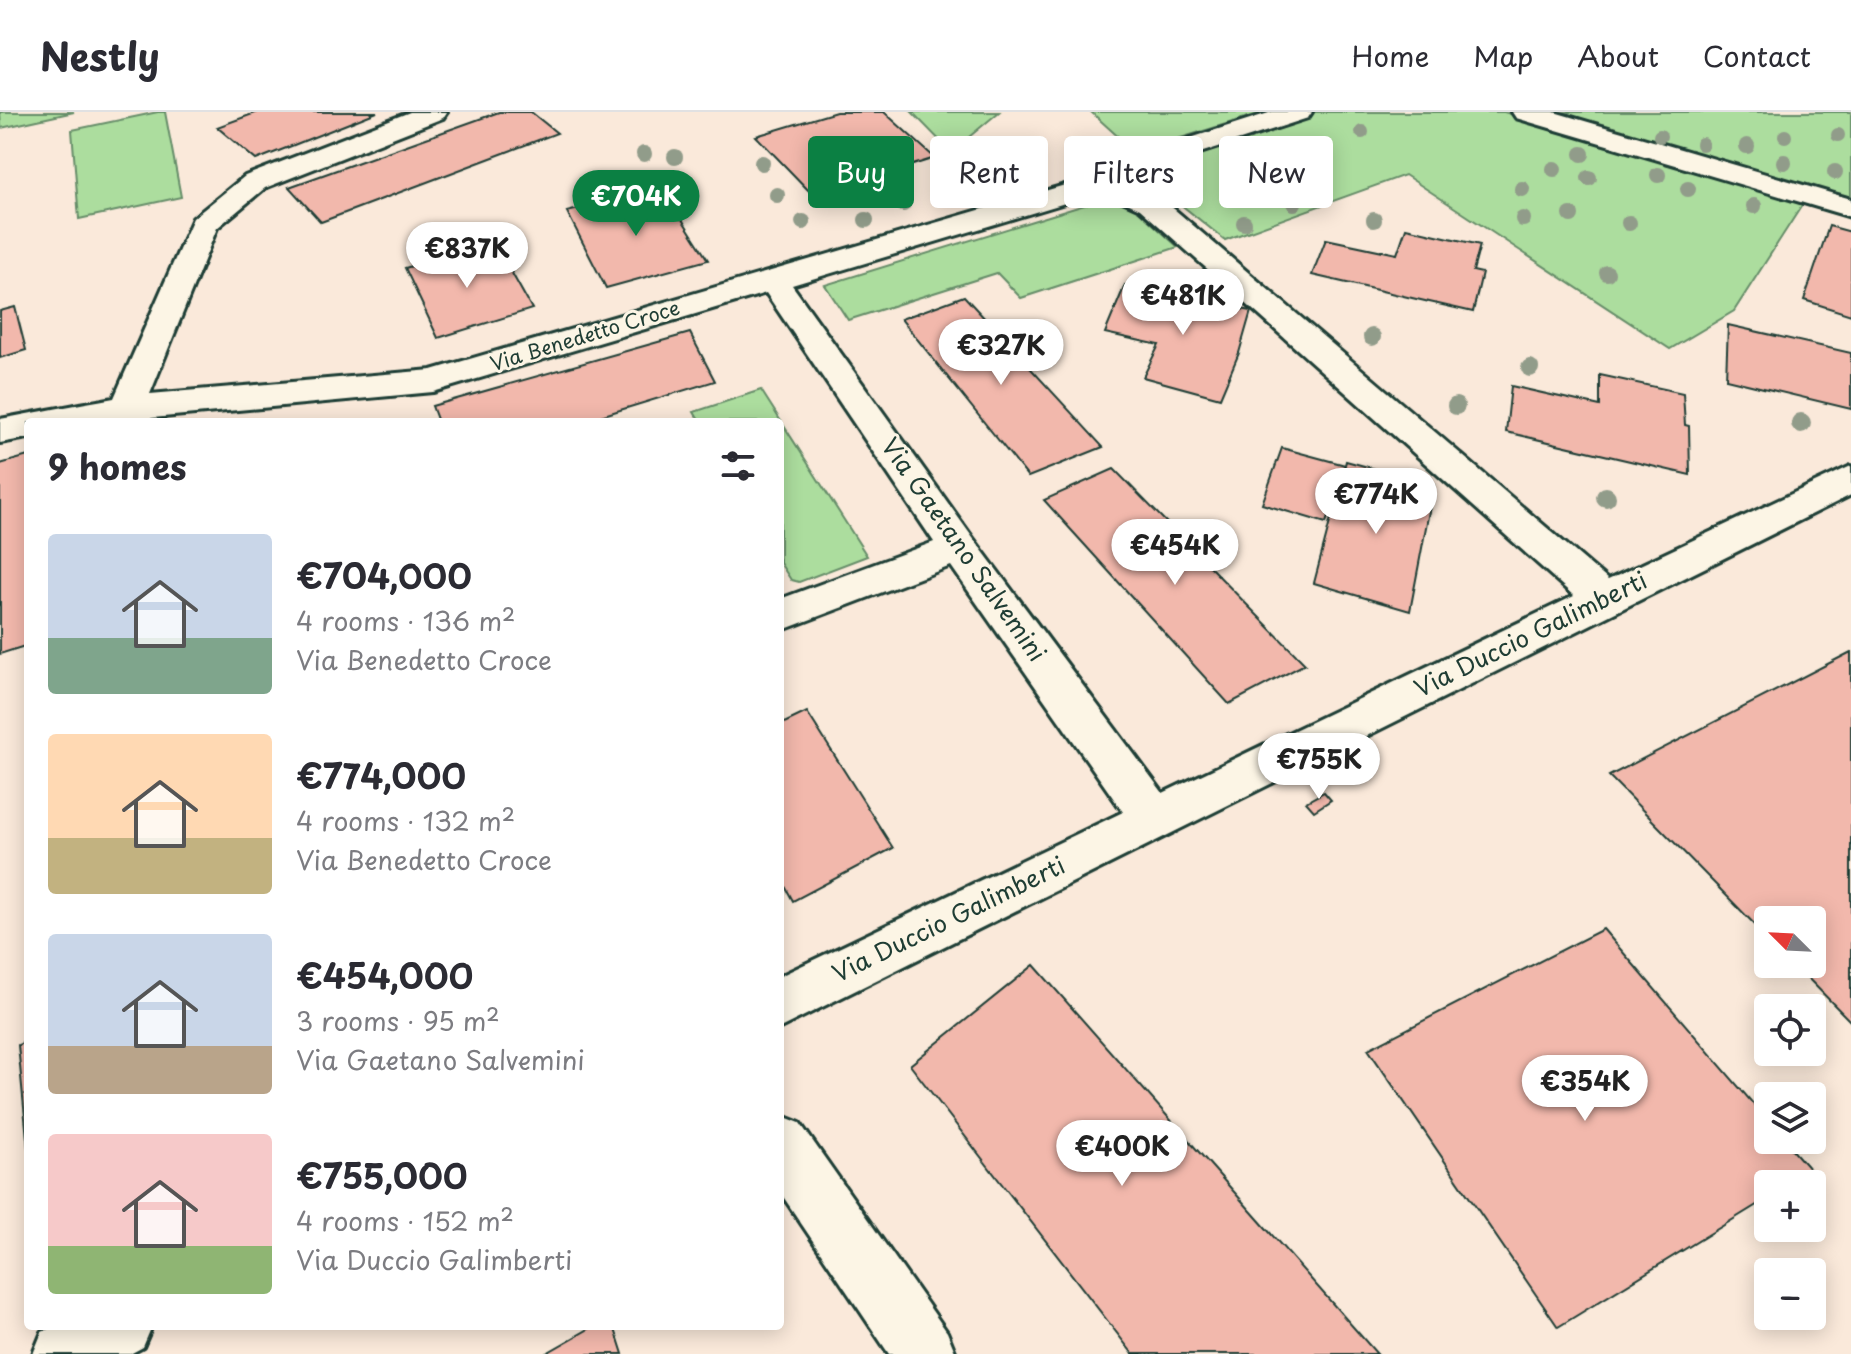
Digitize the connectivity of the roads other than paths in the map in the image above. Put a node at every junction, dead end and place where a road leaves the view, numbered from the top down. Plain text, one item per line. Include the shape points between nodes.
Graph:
1 (434, 112) edge
2 (1299, 112) edge
3 (1525, 112) edge
4 (1203, 143) edge
5 (1064, 194) edge
6 (1156, 208) edge
7 (1851, 208) edge
8 (773, 280) junction
9 (127, 407) junction
10 (69, 418) edge
11 (24, 427) edge
12 (0, 431) edge
13 (1851, 479) edge
14 (959, 548) junction
15 (1604, 599) junction
16 (784, 614) edge
17 (1155, 819) junction
18 (784, 1001) edge
19 (784, 1149) edge
20 (114, 1330) edge
21 (64, 1354) edge
22 (925, 1354) edge

1 - 9 street via 255,182 204,224
2 - 4 street, Via Benedetto Croce
3 - 7 street
5 - 8 street, Via Benedetto Croce
6 - 15 street
8 - 9 street, Via Benedetto Croce via 433,381
8 - 14 street, Via Gaetano Salvemini
9 - 10 street, Via Benedetto Croce
11 - 12 street
13 - 15 street, Via Duccio Galimberti
14 - 16 street
14 - 17 street, Via Gaetano Salvemini
15 - 17 street, Via Duccio Galimberti
17 - 18 street, Via Duccio Galimberti
19 - 22 street
20 - 21 street

